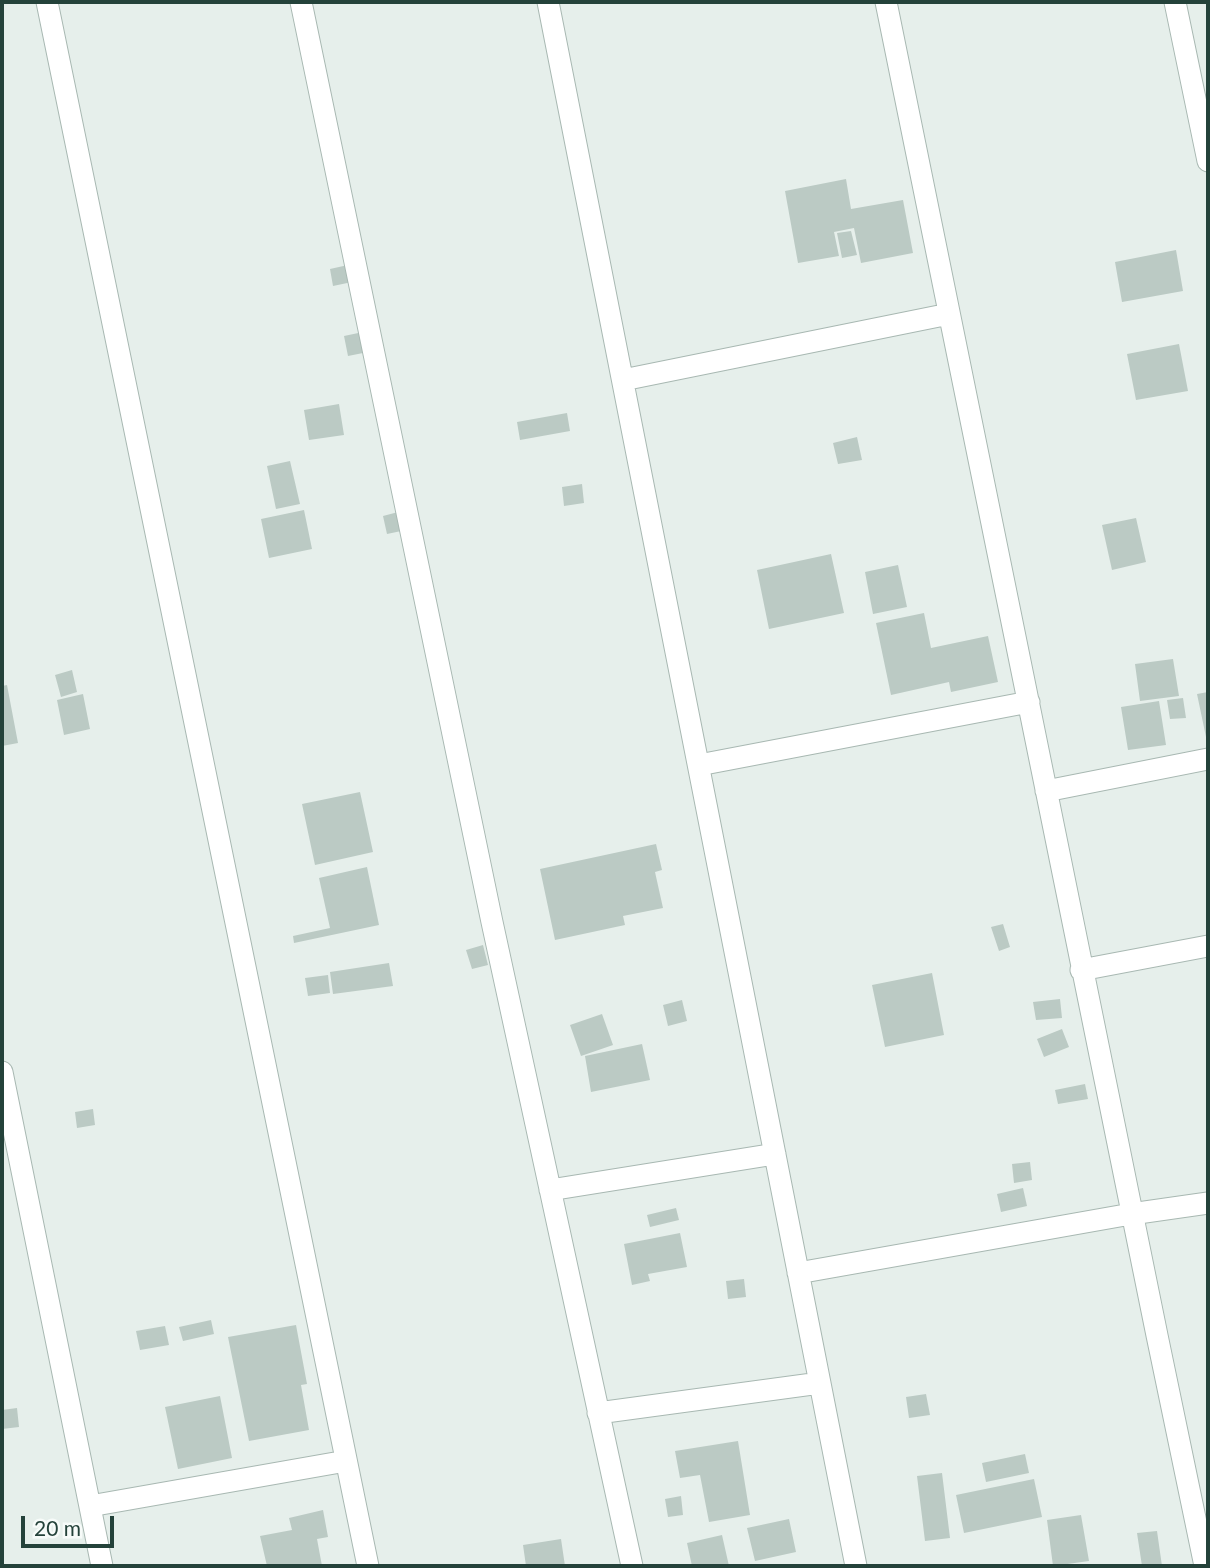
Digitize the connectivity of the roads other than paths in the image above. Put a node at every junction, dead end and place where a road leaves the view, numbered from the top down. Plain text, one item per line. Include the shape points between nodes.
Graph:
1 (47, 2) edge
2 (301, 2) edge
3 (548, 2) edge
4 (886, 2) edge
5 (1175, 2) edge
6 (1208, 161) edge
7 (949, 314) junction
8 (623, 380) junction
9 (1029, 702) junction
10 (1208, 759) edge
11 (699, 765) junction
12 (1046, 791) junction
13 (1208, 946) edge
14 (1080, 970) junction
15 (2, 1072) edge
16 (775, 1154) junction
17 (550, 1190) junction
18 (1208, 1203) edge
19 (1131, 1214) junction
20 (799, 1273) junction
21 (820, 1383) junction
22 (598, 1413) junction
23 (346, 1461) junction
24 (90, 1506) junction
25 (102, 1566) edge
26 (369, 1566) edge
27 (632, 1566) edge
28 (856, 1566) edge
29 (1205, 1566) edge

1 - 23 street
2 - 17 street
3 - 8 street
4 - 7 street
5 - 6 street
7 - 8 street
7 - 9 street
8 - 11 street
9 - 11 street
9 - 12 street
10 - 12 street
11 - 16 street
12 - 14 street
13 - 14 street
14 - 19 street
15 - 24 street
16 - 17 street
16 - 20 street
17 - 22 street
18 - 19 street
19 - 20 street
19 - 29 street
20 - 21 street
21 - 22 street
21 - 28 street
22 - 27 street
23 - 24 street
23 - 26 street
24 - 25 street

